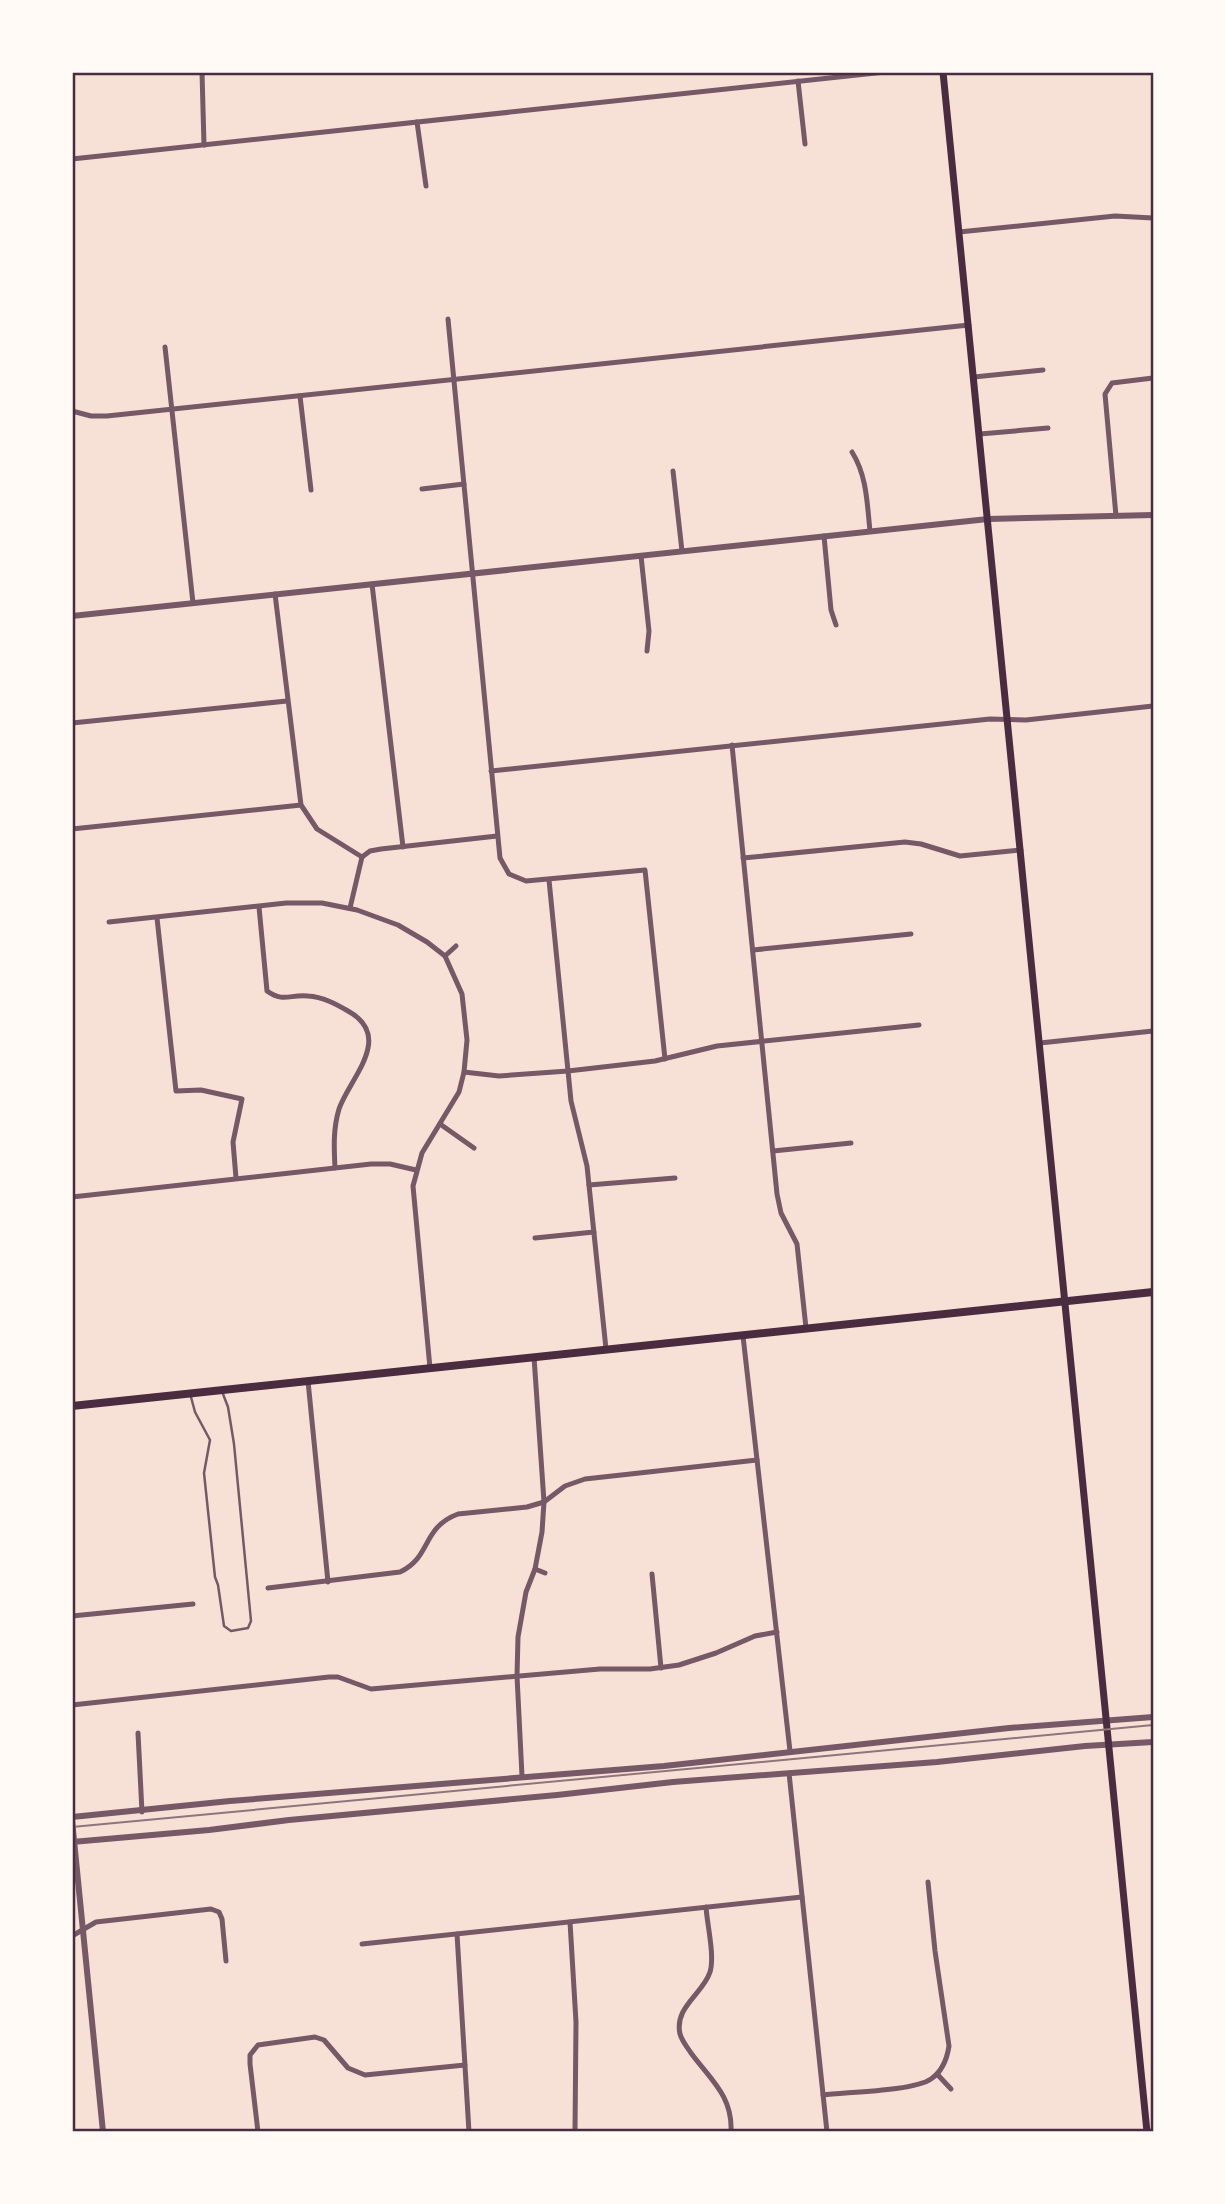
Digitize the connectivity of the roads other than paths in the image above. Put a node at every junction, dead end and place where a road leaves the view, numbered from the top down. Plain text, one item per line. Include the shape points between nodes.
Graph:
1 (202, 72) edge
2 (885, 72) edge
3 (943, 72) edge
4 (798, 81) junction
5 (417, 122) junction
6 (805, 144) dead end
7 (204, 145) junction
8 (72, 159) edge
9 (426, 186) dead end
10 (1153, 218) edge
11 (959, 232) junction
12 (448, 319) dead end
13 (969, 325) junction
14 (165, 347) dead end
15 (1043, 370) dead end
16 (974, 377) junction
17 (1153, 378) edge
18 (453, 380) junction
19 (300, 396) junction
20 (172, 410) junction
21 (72, 411) edge
22 (1048, 428) dead end
23 (979, 435) junction
24 (852, 452) dead end
25 (673, 471) dead end
26 (464, 484) junction
27 (422, 489) dead end
28 (311, 490) dead end
29 (1153, 515) edge
30 (1116, 516) junction
31 (988, 519) junction
32 (870, 531) junction
33 (824, 536) junction
34 (682, 551) junction
35 (641, 556) junction
36 (474, 573) junction
37 (372, 584) junction
38 (275, 594) junction
39 (194, 603) junction
40 (72, 616) edge
41 (836, 625) dead end
42 (647, 651) dead end
43 (287, 701) junction
44 (1153, 706) edge
45 (1008, 720) junction
46 (72, 723) edge
47 (732, 745) junction
48 (491, 771) junction
49 (300, 805) junction
50 (72, 829) edge
51 (497, 836) junction
52 (403, 847) junction
53 (1021, 850) junction
54 (362, 857) junction
55 (743, 858) junction
56 (549, 880) junction
57 (259, 907) junction
58 (350, 908) junction
59 (157, 918) junction
60 (109, 922) dead end
61 (911, 934) dead end
62 (456, 946) dead end
63 (752, 950) junction
64 (445, 956) junction
65 (919, 1025) dead end
66 (1153, 1031) edge
67 (762, 1041) junction
68 (1040, 1044) junction
69 (665, 1059) junction
70 (568, 1071) junction
71 (464, 1072) junction
72 (440, 1124) junction
73 (852, 1143) dead end
74 (474, 1148) dead end
75 (773, 1151) junction
76 (335, 1168) junction
77 (416, 1170) junction
78 (236, 1178) junction
79 (675, 1178) dead end
80 (589, 1185) junction
81 (72, 1197) edge
82 (594, 1232) junction
83 (535, 1238) dead end
84 (1153, 1292) edge
85 (1066, 1301) junction
86 (806, 1328) junction
87 (743, 1336) junction
88 (606, 1349) junction
89 (534, 1357) junction
90 (430, 1368) junction
91 (308, 1381) junction
92 (221, 1390) junction
93 (191, 1393) junction
94 (72, 1406) edge
95 (757, 1460) junction
96 (544, 1503) junction
97 (535, 1569) junction
98 (545, 1573) dead end
99 (652, 1574) dead end
100 (328, 1582) junction
101 (268, 1588) dead end
102 (193, 1604) dead end
103 (72, 1616) edge
104 (777, 1632) junction
105 (661, 1668) junction
106 (517, 1676) junction
107 (72, 1705) edge
108 (1153, 1717) edge
109 (1105, 1720) junction
110 (138, 1733) dead end
111 (1153, 1742) edge
112 (1108, 1745) junction
113 (790, 1751) junction
114 (789, 1773) junction
115 (522, 1776) junction
116 (142, 1812) junction
117 (72, 1819) edge
118 (73, 1829) edge
119 (73, 1842) edge
120 (928, 1882) dead end
121 (802, 1897) junction
122 (706, 1907) junction
123 (570, 1922) junction
124 (83, 1929) junction
125 (457, 1934) junction
126 (72, 1936) edge
127 (362, 1944) dead end
128 (226, 1961) dead end
129 (465, 2065) junction
130 (939, 2071) junction
131 (951, 2088) dead end
132 (823, 2095) junction
133 (103, 2132) edge
134 (258, 2132) edge
135 (469, 2132) edge
136 (575, 2132) edge
137 (731, 2132) edge
138 (827, 2132) edge
139 (1147, 2132) edge

1 - 7 street
2 - 4 street
3 - 11 main road
4 - 5 street
4 - 6 street
5 - 7 street
5 - 9 street
7 - 8 street
10 - 11 street via 1115,216
11 - 13 main road
12 - 18 street
13 - 16 main road
13 - 18 street
14 - 20 street
15 - 16 street
16 - 23 main road
17 - 30 street via 1108,387 1105,401
18 - 19 street
18 - 26 street
19 - 20 street
19 - 28 street
20 - 21 street via 107,416
20 - 39 street
22 - 23 street
23 - 31 main road
24 - 32 street via 864,476
25 - 34 street
26 - 27 street
26 - 36 street
29 - 30 street
30 - 31 street
31 - 32 street
31 - 45 main road
32 - 33 street
33 - 34 street
33 - 41 street
34 - 35 street
35 - 36 street
35 - 42 street
36 - 37 street
36 - 48 street
37 - 38 street
37 - 52 street
38 - 39 street
38 - 43 street
39 - 40 street
43 - 46 street
43 - 49 street
44 - 45 street
45 - 47 street
45 - 53 main road
47 - 48 street
47 - 55 street
48 - 51 street
49 - 50 street
49 - 54 street via 317,829
51 - 52 street
51 - 56 street via 502,865 509,874 526,881
52 - 54 street via 370,851
53 - 55 street via 960,856 905,842
53 - 68 main road
54 - 58 street
55 - 63 street
56 - 69 street via 645,870
56 - 70 street
57 - 58 street via 302,902
57 - 59 street
57 - 76 street via 268,991 277,998 307,996 331,1002 352,1012 368,1035 365,1062 343,1097 334,1128
58 - 64 street via 398,925
59 - 60 street
59 - 78 street via 176,1091 201,1090 242,1100 233,1142
61 - 63 street
62 - 64 street
63 - 67 street
64 - 71 street via 462,994 467,1040
65 - 67 street
66 - 68 street
67 - 69 street via 704,1048
67 - 75 street
68 - 85 main road
69 - 70 street
70 - 71 street via 499,1076
70 - 80 street
71 - 72 street via 459,1092
72 - 74 street
72 - 77 street
73 - 75 street
75 - 86 street via 778,1205 797,1244
76 - 77 street via 390,1164
76 - 78 street
77 - 90 street via 412,1196
78 - 81 street
79 - 80 street
80 - 82 street
82 - 83 street
82 - 88 street
84 - 85 main road
85 - 86 main road
85 - 109 main road
86 - 87 main road
87 - 88 main road
87 - 95 street
88 - 89 main road
89 - 90 main road
89 - 96 street
90 - 91 main road
91 - 92 main road
91 - 100 street
92 - 93 main road
92 - 93 lane via 234,1444 251,1621 248,1628 231,1631 224,1626 210,1534 204,1473 210,1440
93 - 94 main road
95 - 96 street via 585,1479 565,1486
95 - 104 street
96 - 97 street
96 - 100 street via 458,1514 436,1527 419,1558 400,1573
97 - 98 street
97 - 106 street via 522,1611
99 - 105 street
100 - 101 street
102 - 103 street
104 - 105 street
104 - 113 street
105 - 106 street
106 - 107 street via 372,1689 329,1677
106 - 115 street
108 - 109 street
109 - 112 main road
109 - 113 street
110 - 116 street
111 - 112 street
112 - 114 street
112 - 139 main road
113 - 115 street
114 - 119 street
114 - 121 street
115 - 116 street
116 - 117 street
117 - 118 street
118 - 119 street
119 - 124 street
120 - 130 street via 948,2046
121 - 122 street
121 - 132 street
122 - 123 street
122 - 137 street via 711,1968 686,2005 680,2032 724,2095
123 - 125 street
123 - 136 street via 576,2022
124 - 126 street
124 - 128 street via 96,1922 211,1909 222,1919
124 - 133 street
125 - 127 street
125 - 129 street
129 - 134 street via 365,2075 348,2068 324,2040 267,2042 250,2055
129 - 135 street
130 - 131 street
130 - 132 street via 910,2086
132 - 138 street

